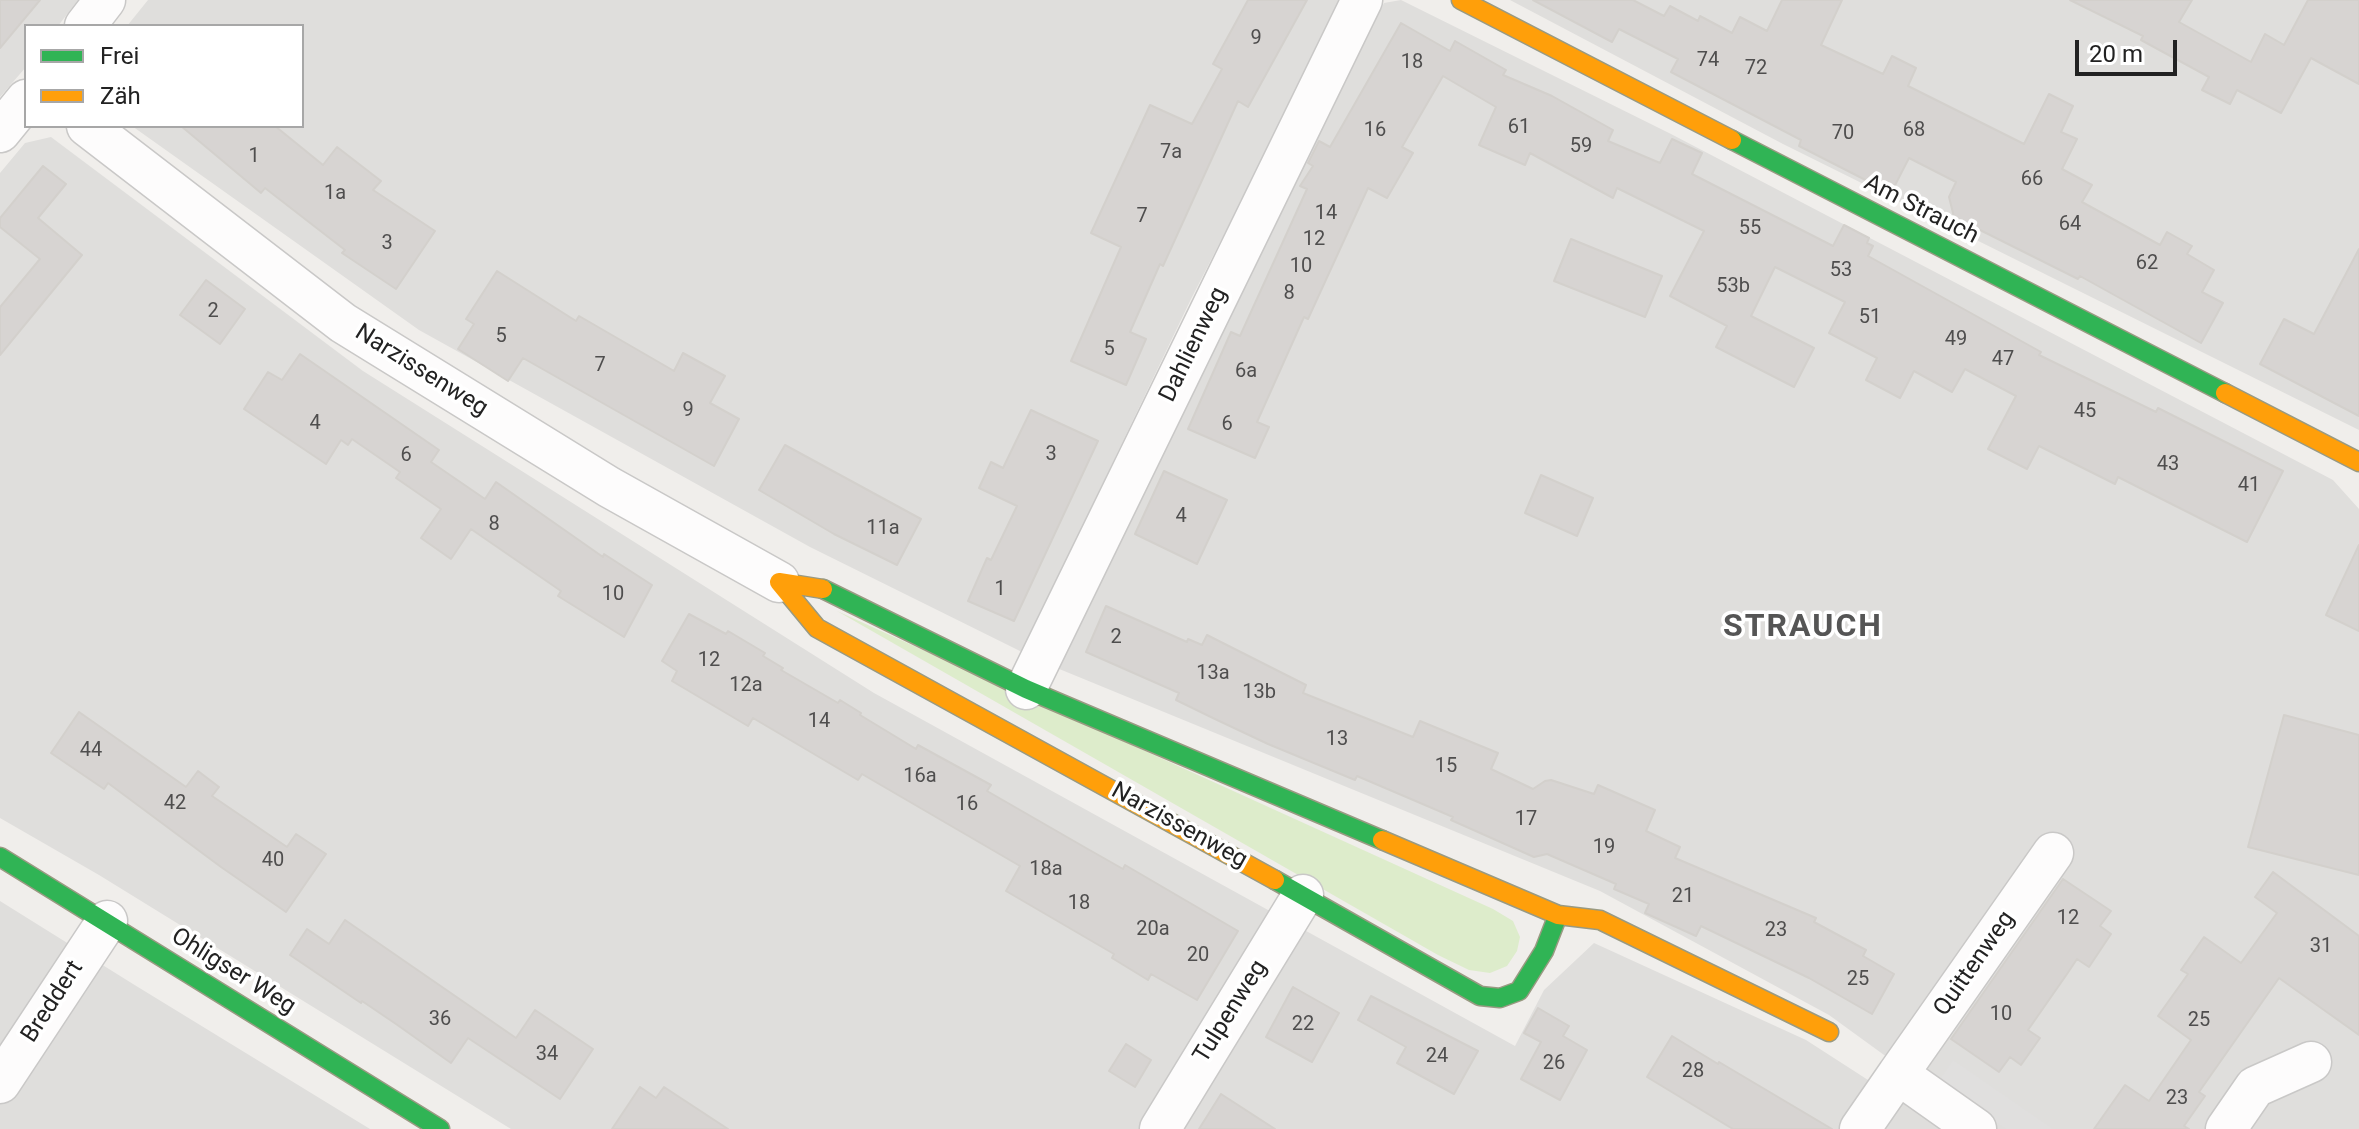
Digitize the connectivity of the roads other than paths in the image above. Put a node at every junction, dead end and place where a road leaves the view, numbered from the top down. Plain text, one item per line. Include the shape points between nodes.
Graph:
1 (105, 0) edge
2 (1362, 0) edge
3 (1461, 0) edge
4 (87, 24) edge
5 (24, 102) edge
6 (90, 128) edge
7 (0, 132) edge
8 (2359, 462) edge
9 (779, 582) junction
10 (1026, 689) junction
11 (2053, 853) dead end
12 (0, 857) edge
13 (1303, 895) junction
14 (1558, 915) junction
15 (107, 921) junction
16 (1829, 1032) dead end
17 (2311, 1062) dead end
18 (1898, 1074) junction
19 (0, 1083) edge
20 (440, 1129) edge
21 (1160, 1129) edge
22 (1860, 1129) edge
23 (1976, 1129) edge
24 (2226, 1129) edge

1 - 4 street
2 - 10 street, Dahlienweg
3 - 8 street, Am Strauch
5 - 7 street
6 - 9 street, Narzissenweg via 343,323 609,487
9 - 10 street, Narzissenweg via 817,586
9 - 13 street, Narzissenweg via 817,628
10 - 14 street, Narzissenweg
11 - 18 street, Quittenweg
12 - 15 street, Ohligser Weg
13 - 14 street, Narzissenweg via 1480,996 1500,998 1519,991
13 - 21 street, Tulpenweg
14 - 16 street, Narzissenweg via 1600,920
15 - 19 street, Breddert
15 - 20 street, Ohligser Weg
17 - 24 street via 2255,1087
18 - 22 street, Quittenweg
18 - 23 street

